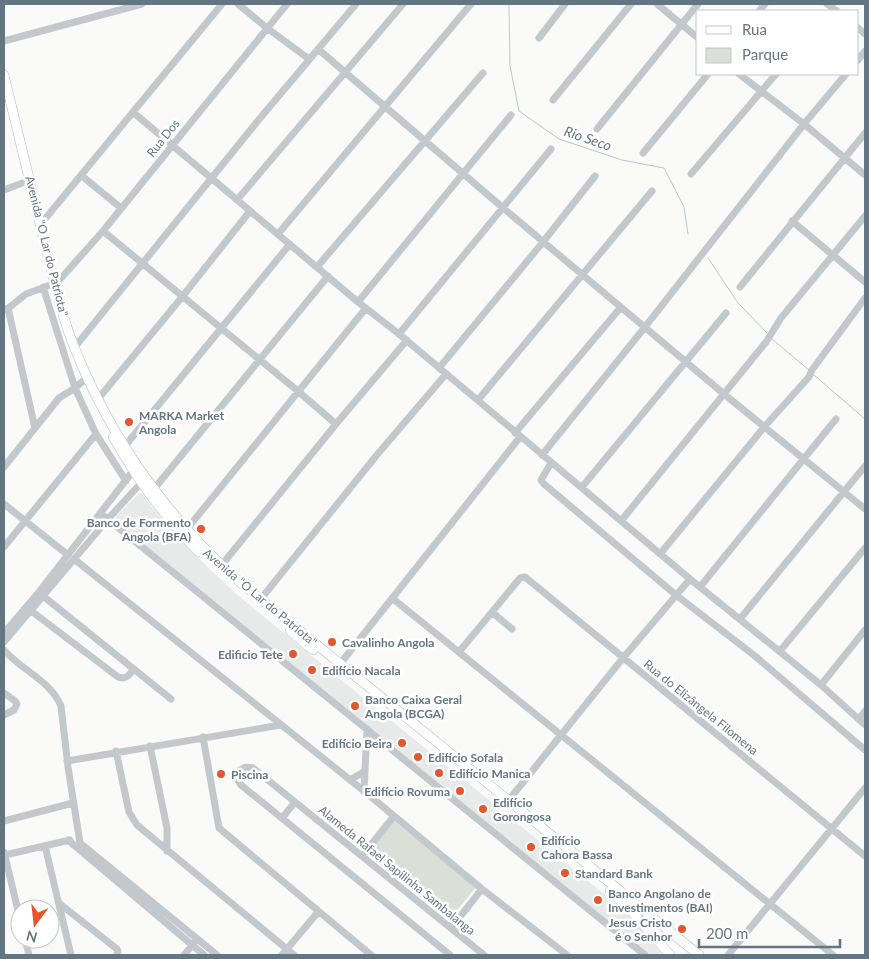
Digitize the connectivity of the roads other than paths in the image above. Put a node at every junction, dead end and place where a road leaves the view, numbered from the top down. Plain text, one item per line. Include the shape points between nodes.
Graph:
1 (142, 4) edge
2 (222, 4) edge
3 (238, 4) edge
4 (287, 4) edge
5 (356, 4) edge
6 (403, 4) edge
7 (471, 4) edge
8 (565, 4) edge
9 (631, 4) edge
10 (657, 4) edge
11 (698, 4) edge
12 (682, 24) junction
13 (266, 28) junction
14 (696, 36) edge
15 (539, 38) dead end
16 (4, 41) edge
17 (318, 49) junction
18 (309, 59) junction
19 (345, 73) junction
20 (483, 73) dead end
21 (4, 75) edge
22 (707, 75) edge
23 (740, 75) edge
24 (775, 75) edge
25 (845, 75) edge
26 (761, 92) junction
27 (4, 96) edge
28 (553, 100) dead end
29 (384, 106) junction
30 (134, 113) junction
31 (511, 115) dead end
32 (804, 124) junction
33 (597, 128) dead end
34 (865, 133) edge
35 (425, 141) junction
36 (171, 146) junction
37 (551, 149) dead end
38 (643, 153) dead end
39 (844, 158) junction
40 (463, 173) junction
41 (691, 174) dead end
42 (865, 175) edge
43 (82, 176) junction
44 (595, 176) dead end
45 (212, 178) junction
46 (25, 182) junction
47 (4, 190) edge
48 (652, 190) dead end
49 (238, 200) junction
50 (502, 207) junction
51 (121, 208) junction
52 (250, 211) junction
53 (865, 216) edge
54 (792, 221) junction
55 (40, 225) junction
56 (102, 231) junction
57 (278, 234) junction
58 (544, 242) junction
59 (290, 244) junction
60 (833, 255) junction
61 (142, 264) junction
62 (317, 267) junction
63 (582, 274) junction
64 (328, 276) junction
65 (865, 282) edge
66 (49, 286) junction
67 (740, 287) dead end
68 (182, 297) junction
69 (865, 298) edge
70 (358, 302) junction
71 (621, 307) junction
72 (366, 308) junction
73 (6, 310) edge
74 (726, 313) dead end
75 (645, 327) junction
76 (220, 328) junction
77 (400, 334) junction
78 (407, 340) junction
79 (74, 348) junction
80 (260, 360) junction
81 (686, 361) junction
82 (439, 368) junction
83 (446, 374) junction
84 (83, 381) junction
85 (75, 388) junction
86 (300, 392) junction
87 (724, 394) junction
88 (98, 399) junction
89 (478, 400) junction
90 (836, 419) dead end
91 (336, 424) junction
92 (765, 426) junction
93 (36, 428) junction
94 (96, 434) junction
95 (518, 435) junction
96 (125, 446) junction
97 (542, 455) junction
98 (805, 458) junction
99 (551, 463) junction
100 (865, 466) edge
101 (4, 467) edge
102 (134, 471) junction
103 (126, 481) junction
104 (141, 483) junction
105 (582, 487) junction
106 (154, 490) junction
107 (844, 492) junction
108 (4, 504) edge
109 (865, 509) edge
110 (100, 513) junction
111 (108, 519) junction
112 (25, 521) junction
113 (621, 521) junction
114 (187, 529) junction
115 (4, 546) edge
116 (865, 548) edge
117 (660, 554) junction
118 (71, 557) junction
119 (221, 566) junction
120 (690, 579) junction
121 (700, 587) junction
122 (676, 595) junction
123 (43, 596) junction
124 (392, 598) junction
125 (260, 600) junction
126 (30, 610) junction
127 (492, 612) junction
128 (740, 619) junction
129 (512, 629) dead end
130 (865, 630) edge
131 (4, 633) edge
132 (4, 642) edge
133 (4, 650) edge
134 (780, 651) junction
135 (460, 652) junction
136 (623, 658) junction
137 (340, 664) junction
138 (134, 669) junction
139 (821, 685) junction
140 (4, 693) edge
141 (172, 699) dead end
142 (865, 711) edge
143 (4, 715) edge
144 (859, 719) junction
145 (865, 725) edge
146 (281, 726) junction
147 (367, 730) junction
148 (561, 735) junction
149 (203, 737) junction
150 (150, 746) junction
151 (865, 750) edge
152 (116, 751) junction
153 (67, 760) junction
154 (365, 771) junction
155 (350, 780) junction
156 (865, 788) edge
157 (364, 791) junction
158 (508, 801) junction
159 (295, 802) junction
160 (73, 803) junction
161 (394, 816) junction
162 (282, 818) junction
163 (4, 820) edge
164 (832, 829) junction
165 (78, 837) junction
166 (68, 840) junction
167 (45, 846) junction
168 (167, 851) junction
169 (362, 856) junction
170 (865, 856) edge
171 (5, 859) edge
172 (482, 889) junction
173 (13, 890) junction
174 (4, 892) edge
175 (15, 899) edge
176 (59, 899) edge
177 (60, 904) joint
178 (770, 904) junction
179 (318, 912) junction
180 (451, 928) junction
181 (197, 939) junction
182 (192, 945) junction
183 (284, 952) edge
184 (71, 955) edge
185 (117, 955) edge
186 (184, 955) edge
187 (204, 955) edge
188 (217, 955) edge
189 (294, 955) edge
190 (371, 955) edge
191 (450, 955) edge
192 (484, 955) edge
193 (567, 955) edge
194 (645, 955) edge
195 (670, 955) edge
196 (699, 955) edge
197 (728, 955) edge
198 (833, 955) edge

1 - 16 street
2 - 30 street
3 - 13 street
4 - 13 street, Rua Dos
5 - 17 street
6 - 19 street
7 - 29 street
8 - 15 street
9 - 28 street
10 - 12 street
11 - 12 street
12 - 14 street
12 - 33 street
13 - 18 street
13 - 36 street, Rua Dos
17 - 18 street
17 - 19 street
18 - 45 street
19 - 29 street
19 - 49 street
20 - 35 street
21 - 55 main road, Avenida "O Lar do Patriota"
22 - 38 street
23 - 26 street
24 - 26 street
25 - 32 street
26 - 32 street
26 - 41 street
27 - 46 main road, Avenida "O Lar do Patriota"
29 - 35 street
29 - 57 street
30 - 36 street
30 - 43 street
31 - 40 street
32 - 39 street
32 - 75 street
34 - 39 street
35 - 40 street
35 - 62 street
36 - 45 street
36 - 51 street, Rua Dos
37 - 50 street
39 - 42 street
39 - 54 street
40 - 50 street
40 - 70 street
43 - 51 street
43 - 55 street
44 - 58 street
45 - 49 street
45 - 61 street
46 - 47 street
46 - 66 main road, Avenida "O Lar do Patriota"
48 - 63 street
49 - 52 street
50 - 58 street
50 - 77 street
51 - 56 street, Rua Dos
52 - 57 street
52 - 68 street
53 - 60 street
54 - 60 street
54 - 67 street
55 - 66 main road, Avenida "O Lar do Patriota"
56 - 61 street
56 - 66 street, Rua Dos
57 - 59 street
58 - 63 street
58 - 82 street
59 - 62 street
59 - 76 street
60 - 65 street
60 - 87 street
61 - 68 street
61 - 79 street
62 - 64 street
63 - 71 street
63 - 89 street
64 - 70 street
64 - 80 street
66 - 73 street via 26,294
66 - 79 main road, Avenida "O Lar do Patriota"
66 - 84 main road, Avenida "O Lar do Patriota"
66 - 85 street
68 - 76 street
68 - 88 street
69 - 92 street via 809,377
70 - 72 street
71 - 75 street
71 - 95 street
72 - 77 street
72 - 86 street
73 - 93 street
74 - 81 street
75 - 81 street
75 - 97 street
76 - 80 street
76 - 96 street
77 - 78 street
78 - 82 street
78 - 91 street
79 - 88 main road, Avenida "O Lar do Patriota"
80 - 86 street
80 - 106 street
81 - 87 street
81 - 105 street
82 - 83 street
83 - 89 street
83 - 125 street
84 - 85 street
84 - 102 main road, Avenida "O Lar do Patriota"
85 - 93 street via 62,395
85 - 94 street
86 - 91 street
86 - 114 street
87 - 92 street
87 - 113 street
88 - 96 main road, Avenida "O Lar do Patriota"
89 - 95 street
90 - 98 street
91 - 119 street
92 - 98 street
92 - 117 street
93 - 101 street
94 - 103 street
94 - 112 street
95 - 97 street
95 - 124 street
96 - 106 main road, Avenida "O Lar do Patriota"
97 - 99 street
98 - 107 street
98 - 121 street
99 - 105 street
99 - 122 street via 542,476 544,484
100 - 107 street
102 - 103 street
102 - 104 main road, Avenida "O Lar do Patriota"
103 - 110 street
104 - 111 street
104 - 195 main road, Avenida "O Lar do Patriota" via 185,537 231,583 609,890
105 - 113 street
106 - 114 main road, Avenida "O Lar do Patriota"
107 - 109 street
107 - 128 street
108 - 112 street
110 - 111 street
110 - 118 street
111 - 118 street
111 - 147 street
112 - 115 street
112 - 118 street
113 - 117 street
114 - 119 main road, Avenida "O Lar do Patriota"
116 - 134 street
117 - 120 street
118 - 123 street
118 - 131 street
118 - 146 street
119 - 125 main road, Avenida "O Lar do Patriota"
120 - 121 street
120 - 122 street
121 - 128 street
122 - 136 street
122 - 151 street via 755,656
123 - 126 street
123 - 138 street
124 - 135 street
124 - 137 street
125 - 137 main road, Avenida "O Lar do Patriota"
126 - 132 street
126 - 138 street via 118,677 127,677
127 - 129 street
127 - 135 street
127 - 136 street, Rua do Elizângela Filomena via 525,577
128 - 134 street
130 - 139 street
133 - 153 street via 59,699
134 - 139 street
135 - 148 street
136 - 148 street
136 - 164 street, Rua do Elizângela Filomena
137 - 158 main road, Avenida "O Lar do Patriota"
138 - 141 street
139 - 144 street
140 - 143 street via 17,704 14,710
142 - 144 street
144 - 145 street
146 - 149 street
146 - 155 street
147 - 154 street
147 - 194 street
148 - 158 street
148 - 178 street
149 - 150 street
149 - 179 street via 219,828
150 - 152 street
150 - 168 street via 167,828
152 - 153 street
152 - 168 street via 132,819
153 - 160 street
154 - 155 street
154 - 157 street
155 - 157 street
156 - 164 street
157 - 161 street
158 - 196 main road, Avenida "O Lar do Patriota"
159 - 162 street
159 - 162 street, Alameda Rafael Sapilinha Sambalanga via 253,768 240,770 238,782
159 - 169 street, Alameda Rafael Sapilinha Sambalanga
160 - 163 street
160 - 165 street
161 - 169 street
161 - 172 street
162 - 191 street, Alameda Rafael Sapilinha Sambalanga
164 - 170 street, Rua do Elizângela Filomena
164 - 178 street
165 - 166 street
165 - 181 street via 80,843
166 - 167 street
166 - 182 street
167 - 171 street
167 - 176 street
168 - 183 street
169 - 180 street, Alameda Rafael Sapilinha Sambalanga
171 - 173 street
172 - 180 street
172 - 193 street
173 - 174 street
173 - 175 street
177 - 184 street
177 - 185 street via 117,948
178 - 197 street
178 - 198 street
179 - 183 street
179 - 190 street
180 - 192 street, Alameda Rafael Sapilinha Sambalanga
181 - 182 street
181 - 188 street
182 - 186 street
182 - 187 street
183 - 189 street

